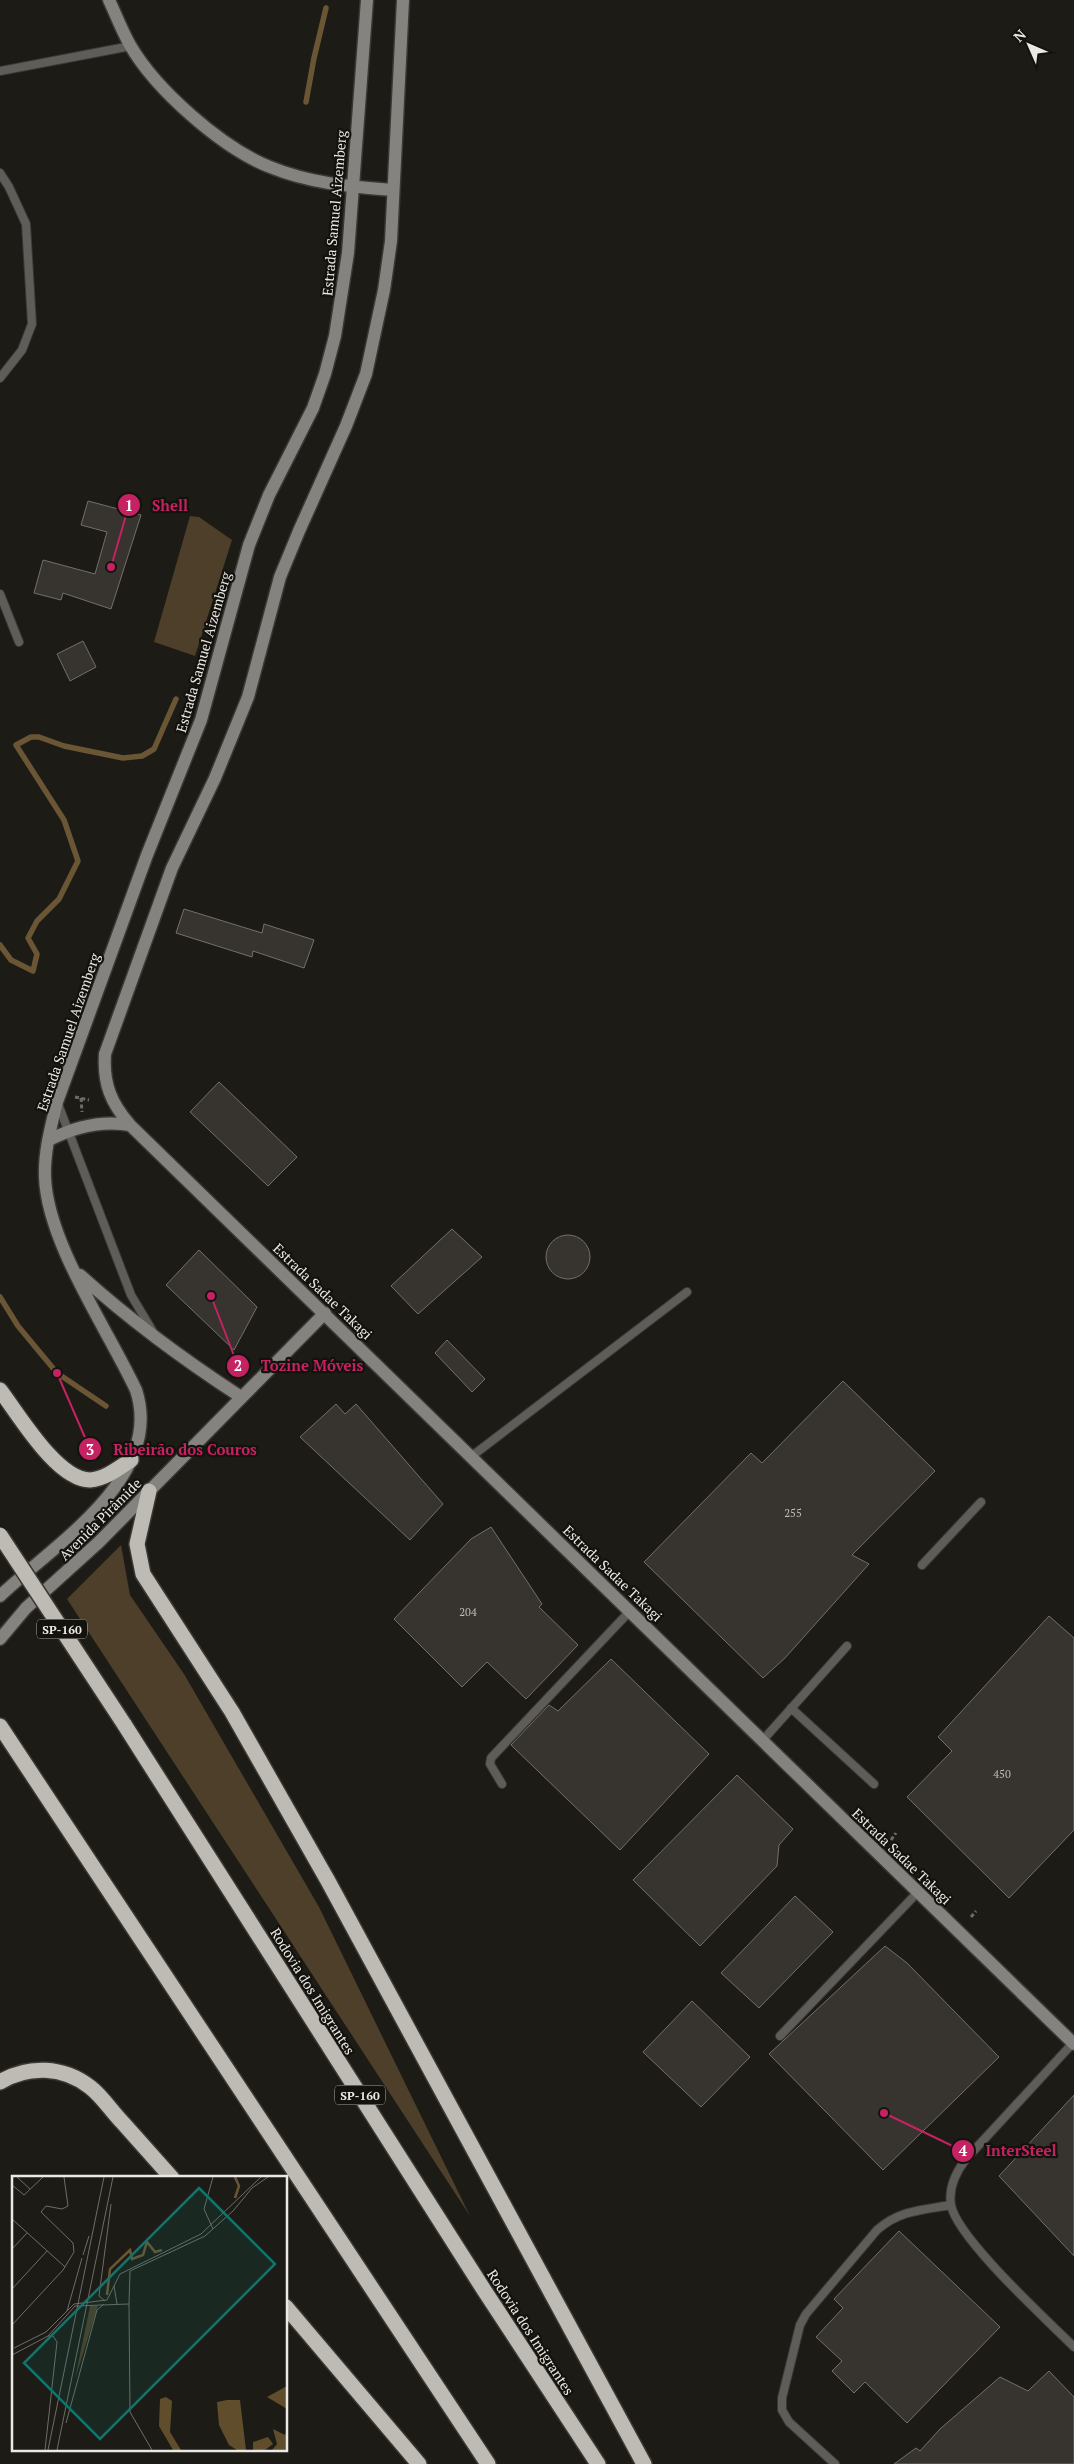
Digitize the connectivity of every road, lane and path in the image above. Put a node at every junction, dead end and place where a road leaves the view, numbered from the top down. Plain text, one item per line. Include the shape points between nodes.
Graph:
1 (109, 0) edge
2 (367, 0) edge
3 (403, 0) edge
4 (130, 46) junction
5 (0, 70) edge
6 (0, 173) edge
7 (351, 187) junction
8 (393, 190) junction
9 (0, 378) edge
10 (0, 594) edge
11 (19, 642) dead end
12 (74, 1097) dead end
13 (81, 1098) junction
14 (89, 1100) dead end
15 (57, 1102) junction
16 (82, 1112) dead end
17 (130, 1125) junction
18 (68, 1130) junction
19 (49, 1140) junction
20 (74, 1270) junction
21 (687, 1292) dead end
22 (325, 1313) junction
23 (160, 1342) junction
24 (130, 1377) joint
25 (0, 1390) edge
26 (241, 1397) junction
27 (472, 1456) junction
28 (131, 1460) junction
29 (149, 1491) junction
30 (981, 1502) dead end
31 (0, 1535) edge
32 (922, 1565) dead end
33 (0, 1596) edge
34 (630, 1610) junction
35 (0, 1639) edge
36 (847, 1646) dead end
37 (791, 1708) junction
38 (0, 1726) edge
39 (762, 1741) junction
40 (502, 1784) dead end
41 (874, 1784) dead end
42 (896, 1834) dead end
43 (891, 1840) dead end
44 (918, 1892) junction
45 (976, 1911) dead end
46 (971, 1917) dead end
47 (780, 2036) dead end
48 (1073, 2043) edge
49 (0, 2082) edge
50 (170, 2176) edge
51 (951, 2205) junction
52 (288, 2309) edge
53 (1074, 2347) edge
54 (419, 2464) edge
55 (488, 2464) edge
56 (598, 2464) edge
57 (644, 2464) edge
58 (835, 2464) edge

1 - 4 main road
2 - 7 main road, Estrada Samuel Aizemberg
3 - 8 main road
4 - 5 lane
4 - 7 main road via 188,112 233,146 284,172
6 - 9 lane via 26,224 32,324 22,350
7 - 8 main road
7 - 15 main road, Estrada Samuel Aizemberg via 345,276 325,374 313,408 269,495 249,545 201,720 150,845
8 - 17 main road via 392,240 366,374 280,577 248,697 215,778 172,868 105,1054 107,1090 119,1113
10 - 11 lane
12 - 13 path
13 - 14 path
13 - 16 path
15 - 18 lane
15 - 19 main road, Estrada Samuel Aizemberg
17 - 18 main road via 109,1123
17 - 22 main road, Estrada Sadae Takagi
18 - 19 main road
18 - 23 lane via 131,1295
19 - 20 main road, Estrada Samuel Aizemberg via 45,1176 48,1203
20 - 23 main road via 126,1317
20 - 24 main road, Estrada Samuel Aizemberg
21 - 27 lane
22 - 26 main road, Avenida Pirâmide
22 - 27 main road, Estrada Sadae Takagi
23 - 26 main road
24 - 28 main road, Avenida Pirâmide via 141,1404 142,1417
25 - 28 highway via 55,1462 68,1473 90,1480 105,1476
26 - 29 main road, Avenida Pirâmide
27 - 34 main road, Estrada Sadae Takagi
28 - 33 main road, Avenida Pirâmide via 116,1486 96,1510
29 - 35 main road, Avenida Pirâmide via 74,1568 26,1608
29 - 57 highway via 137,1544 140,1566 147,1582 232,1712 314,1856
30 - 32 lane
31 - 56 highway, Rodovia dos Imigrantes / SP-160, bridge
34 - 39 main road, Estrada Sadae Takagi
34 - 40 lane via 491,1758 490,1764
36 - 37 lane
37 - 39 lane
37 - 41 lane
38 - 55 highway
39 - 44 main road, Estrada Sadae Takagi
42 - 43 path
44 - 47 lane
44 - 48 main road, Estrada Sadae Takagi
45 - 46 path
48 - 51 lane via 955,2173
49 - 50 highway via 17,2073 35,2070 72,2076 90,2087
51 - 53 lane via 958,2222 977,2248
51 - 58 lane via 890,2218 800,2325 782,2410 789,2422
52 - 54 highway

